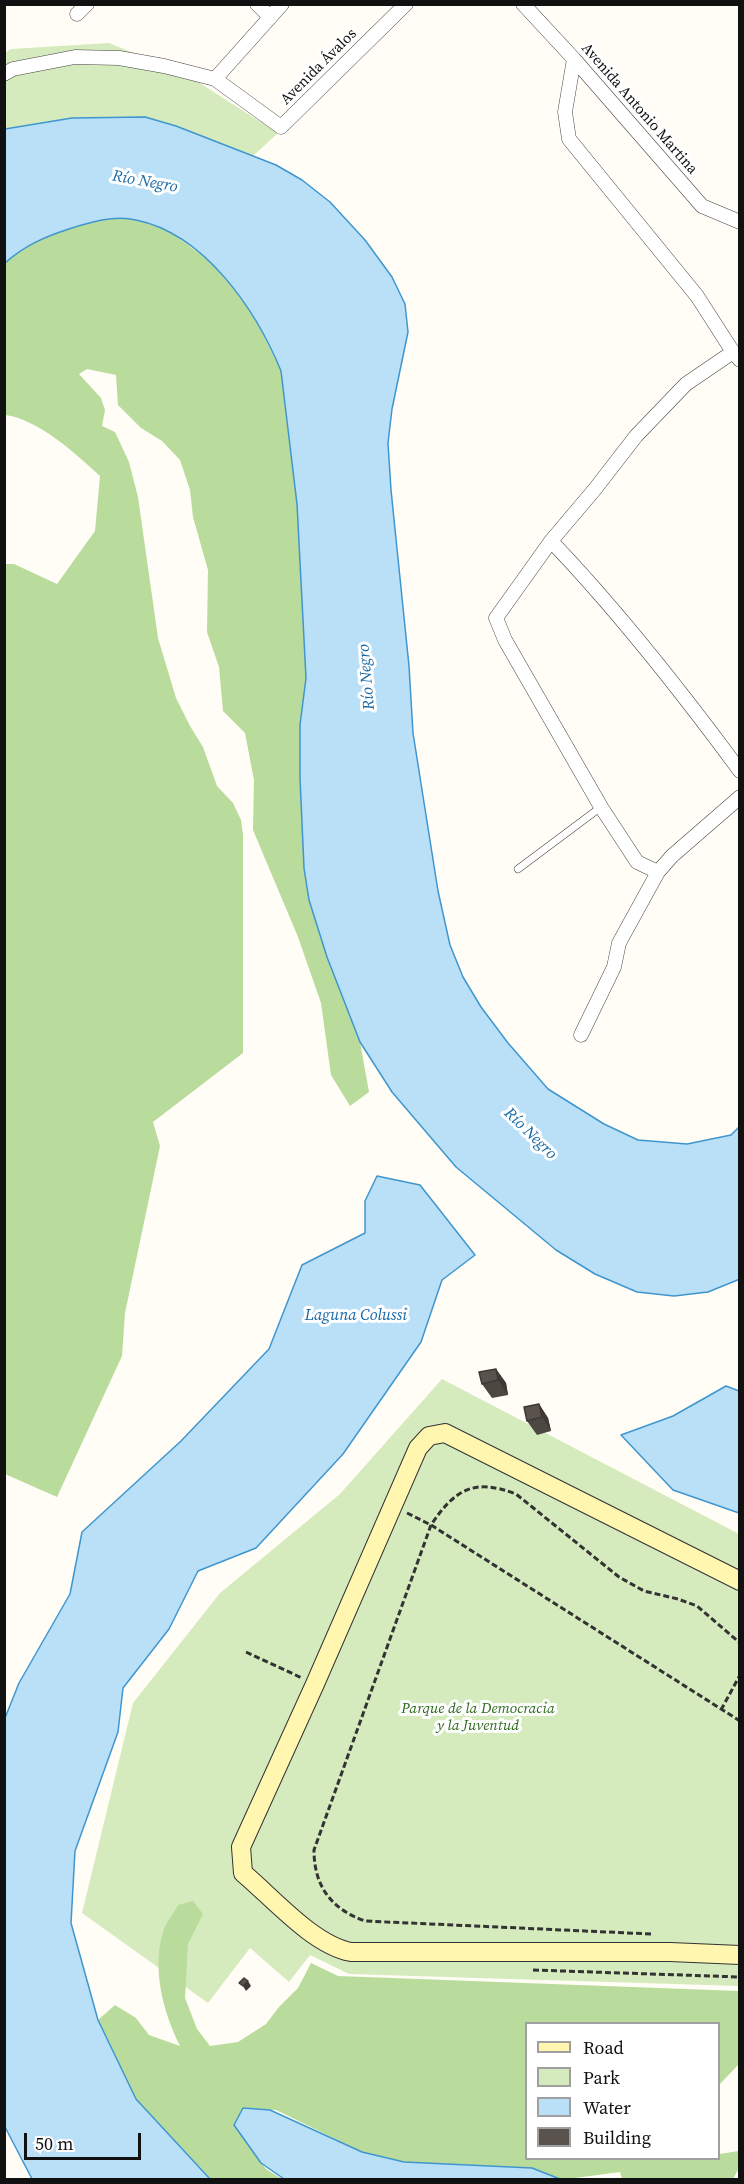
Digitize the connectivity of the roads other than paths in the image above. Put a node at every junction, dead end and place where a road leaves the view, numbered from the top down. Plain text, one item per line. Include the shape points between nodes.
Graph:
1 (257, 4) edge
2 (282, 4) edge
3 (406, 4) edge
4 (523, 4) edge
5 (270, 17) junction
6 (574, 59) junction
7 (4, 74) edge
8 (215, 79) junction
9 (740, 222) edge
10 (736, 356) edge
11 (551, 541) junction
12 (740, 771) edge
13 (740, 797) edge
14 (601, 807) junction
15 (518, 869) dead end
16 (658, 872) junction
17 (581, 1035) dead end
18 (740, 1581) edge
19 (740, 1955) edge

1 - 5 street
2 - 5 street
3 - 8 street, Avenida Ávalos via 281,127
4 - 6 street, Avenida Antonio Martina
5 - 8 street
6 - 9 street, Avenida Antonio Martina via 702,206
6 - 10 street via 565,112 569,139 697,296
7 - 8 street via 75,57 119,58
10 - 11 street via 686,384 636,436
11 - 12 street via 594,585 676,684
11 - 14 street via 496,618
13 - 16 street
14 - 15 lane
14 - 16 street via 637,862
16 - 17 street via 619,943 614,967
18 - 19 street via 445,1433 429,1436 418,1448 241,1847 243,1873 310,1932 338,1950

